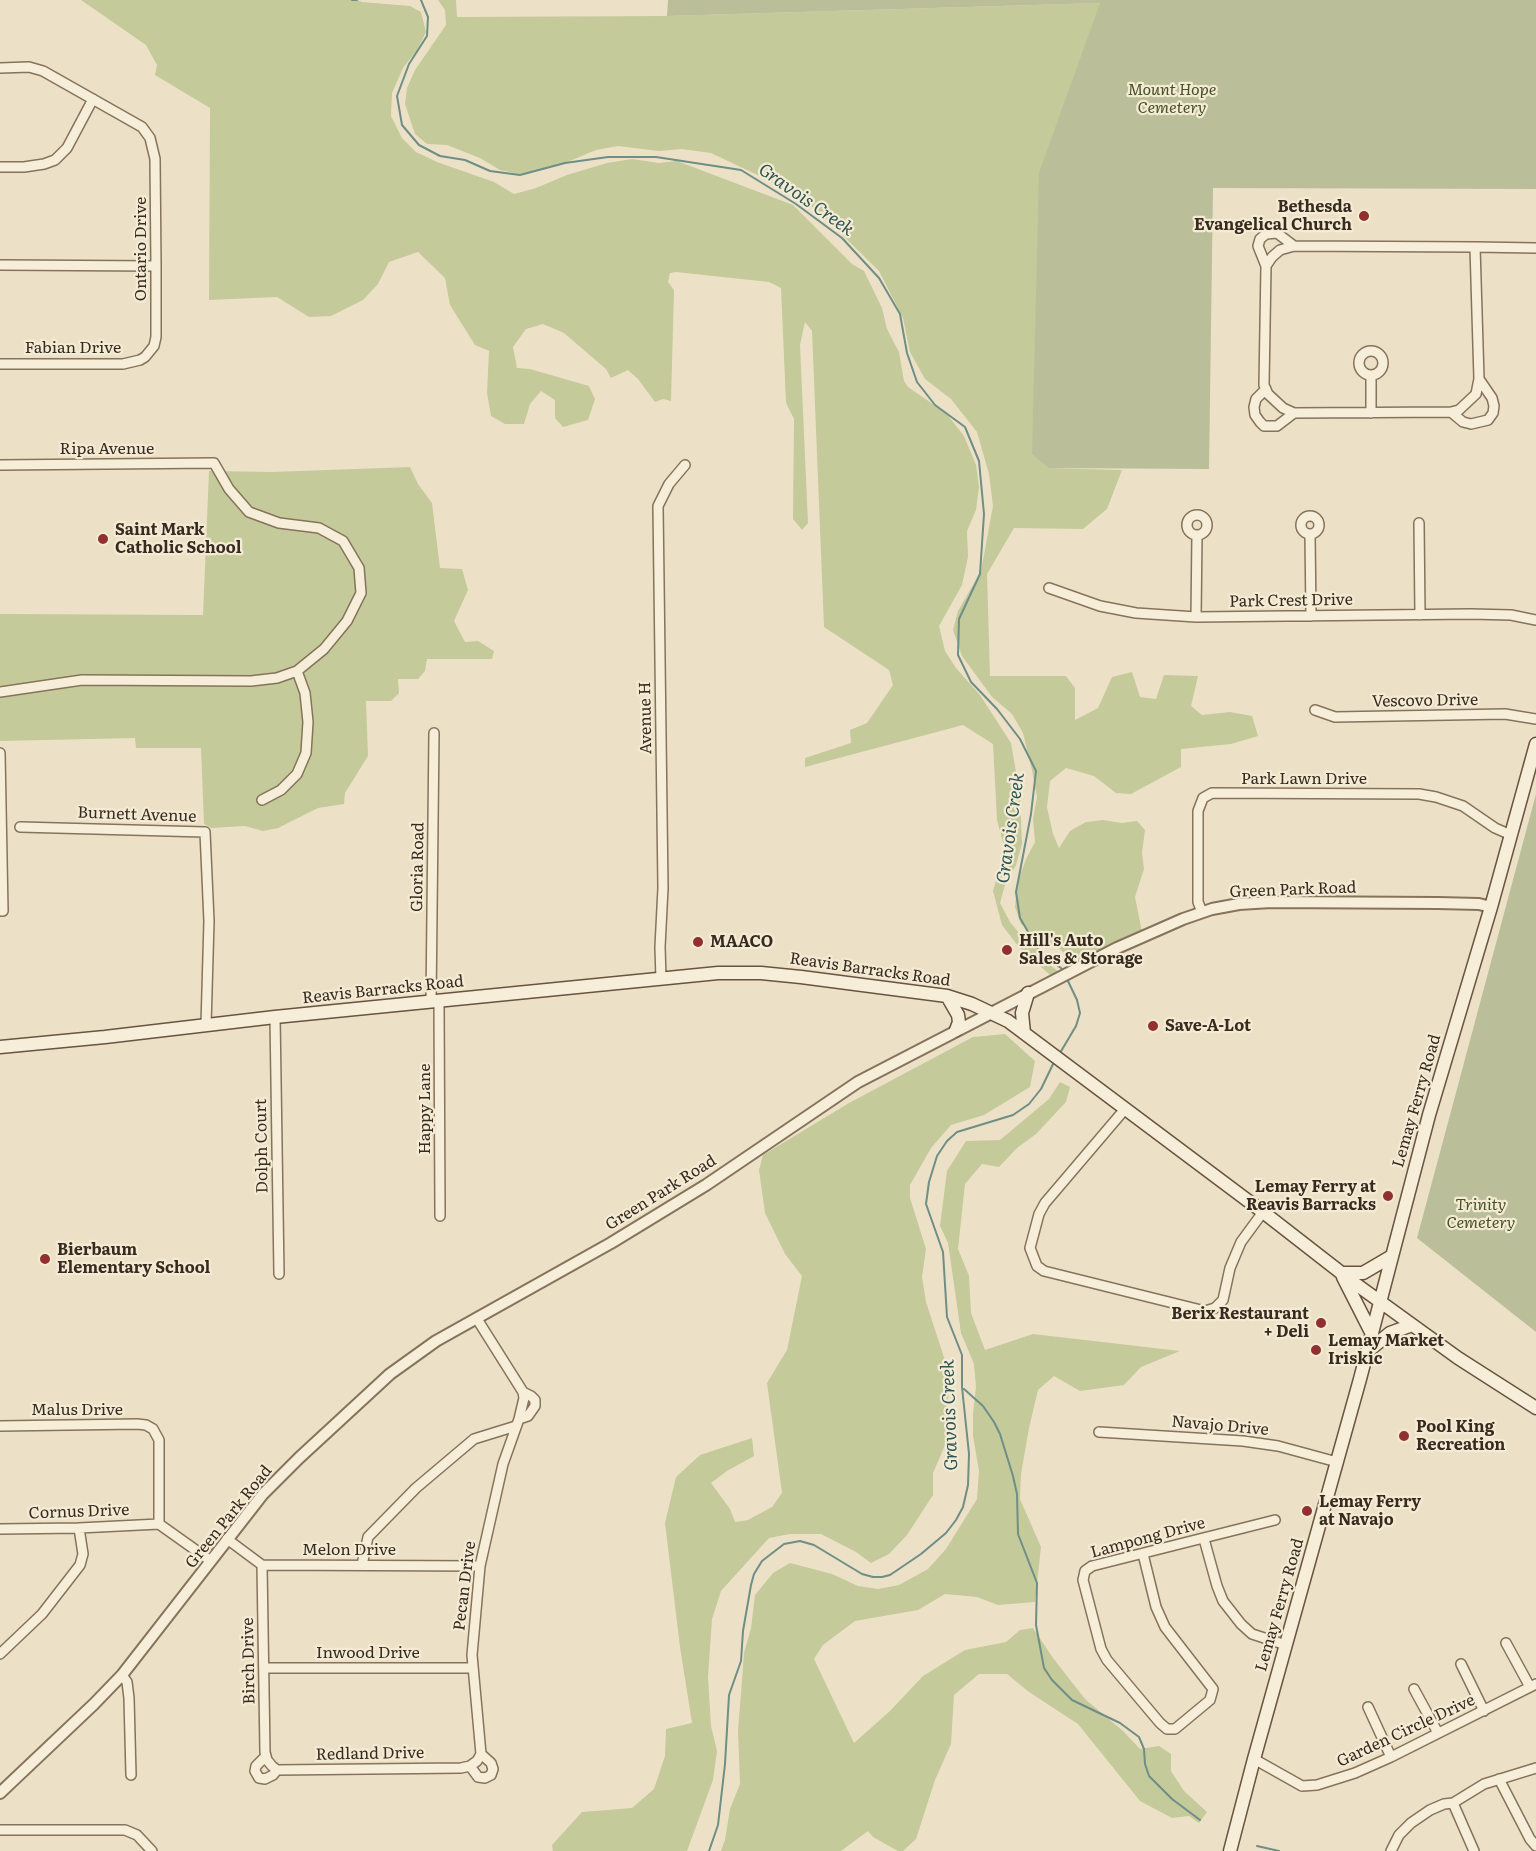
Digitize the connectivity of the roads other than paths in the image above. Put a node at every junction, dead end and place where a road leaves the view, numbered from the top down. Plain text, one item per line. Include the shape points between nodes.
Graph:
1 (0, 68) edge
2 (93, 99) junction
3 (0, 167) edge
4 (1294, 246) junction
5 (1475, 247) junction
6 (1536, 248) edge
7 (0, 265) edge
8 (156, 266) junction
9 (1266, 266) junction
10 (146, 357) joint
11 (0, 364) edge
12 (1371, 376) dead end
13 (1479, 379) junction
14 (1266, 389) junction
15 (1451, 412) junction
16 (1294, 413) junction
17 (1371, 413) junction
18 (0, 465) edge
19 (686, 465) dead end
20 (1419, 523) dead end
21 (1310, 534) dead end
22 (1197, 535) dead end
23 (1049, 588) dead end
24 (1420, 615) junction
25 (1311, 616) junction
26 (1196, 617) junction
27 (1536, 620) edge
28 (297, 671) junction
29 (0, 692) edge
30 (1315, 710) dead end
31 (1536, 719) edge
32 (434, 733) dead end
33 (1536, 744) edge
34 (1, 753) edge
35 (262, 800) dead end
36 (20, 827) dead end
37 (0, 831) edge
38 (1511, 835) junction
39 (1491, 907) junction
40 (0, 911) edge
41 (1202, 912) junction
42 (661, 979) junction
43 (1028, 993) junction
44 (947, 996) junction
45 (435, 1002) junction
46 (992, 1012) junction
47 (275, 1017) junction
48 (206, 1025) junction
49 (956, 1030) junction
50 (1026, 1034) junction
51 (0, 1047) edge
52 (1125, 1109) junction
53 (1263, 1212) junction
54 (440, 1216) dead end
55 (1392, 1256) junction
56 (1341, 1273) junction
57 (279, 1274) dead end
58 (1380, 1302) junction
59 (477, 1319) junction
60 (1412, 1325) junction
61 (1372, 1334) junction
62 (1368, 1351) junction
63 (1536, 1408) edge
64 (518, 1423) junction
65 (0, 1425) edge
66 (1099, 1432) dead end
67 (1337, 1462) junction
68 (1275, 1520) dead end
69 (159, 1524) junction
70 (79, 1528) junction
71 (0, 1529) edge
72 (227, 1539) junction
73 (1204, 1539) junction
74 (1143, 1554) junction
75 (211, 1561) junction
76 (262, 1565) junction
77 (362, 1565) junction
78 (480, 1566) junction
79 (1506, 1643) dead end
80 (1286, 1645) junction
81 (0, 1654) edge
82 (1461, 1664) dead end
83 (265, 1668) junction
84 (472, 1668) junction
85 (122, 1675) junction
86 (1533, 1685) edge
87 (1414, 1689) dead end
88 (1368, 1707) dead end
89 (1484, 1711) junction
90 (1438, 1734) junction
91 (266, 1756) junction
92 (1391, 1757) junction
93 (1254, 1759) junction
94 (476, 1761) joint
95 (274, 1768) junction
96 (1536, 1768) edge
97 (131, 1775) dead end
98 (1499, 1779) junction
99 (0, 1793) edge
100 (1453, 1803) junction
101 (0, 1830) edge
102 (1536, 1846) edge
103 (152, 1851) edge
104 (1230, 1851) edge
105 (1391, 1851) edge
106 (1474, 1851) edge

1 - 2 street via 29,67
2 - 3 street via 67,148 55,160 24,167
2 - 8 street, Ontario Drive via 142,127 150,138 155,159
4 - 5 street
4 - 9 street via 1280,250
4 - 9 street via 1277,233 1266,234 1258,246
5 - 6 street
5 - 13 street
7 - 8 street
8 - 10 street, Ontario Drive via 156,337
9 - 14 street
10 - 11 street, Fabian Drive via 123,364
12 - 17 street
13 - 15 street via 1476,394 1466,405
13 - 15 street via 1494,405 1488,420 1471,424
14 - 16 street via 1283,408
14 - 16 street via 1254,407 1264,426 1277,426
15 - 17 street
16 - 17 street
18 - 28 street, Ripa Avenue via 214,463 249,512 279,523 319,528 343,541 359,568 361,593 347,621 324,650
19 - 42 street, Avenue H via 669,484 658,506
20 - 24 street
21 - 25 street
22 - 26 street
23 - 26 street, Park Crest Drive via 1100,606
24 - 25 street, Park Crest Drive
24 - 27 street, Park Crest Drive via 1511,615
25 - 26 street, Park Crest Drive
28 - 29 street via 251,681 82,680
28 - 35 street via 305,693 306,753 297,774 281,790
30 - 31 street, Vescovo Drive via 1335,717 1505,714
32 - 45 street, Gloria Road
33 - 38 main road, Lemay Ferry Road
34 - 37 street
36 - 48 street, Burnett Avenue via 205,832 209,921
37 - 40 street
38 - 39 main road, Lemay Ferry Road
38 - 41 street, Park Lawn Drive via 1463,806 1428,795 1212,793 1203,798 1198,811 1198,902
39 - 41 street, Green Park Road via 1271,902
39 - 55 main road, Lemay Ferry Road
41 - 43 street, Green Park Road via 1142,936
42 - 44 main road, Reavis Barracks Road via 760,973
42 - 45 main road, Reavis Barracks Road
43 - 46 street, Green Park Road
43 - 50 main road via 1022,1013
44 - 46 main road, Reavis Barracks Road
44 - 49 main road via 958,1014
45 - 47 main road, Reavis Barracks Road
45 - 54 street, Happy Lane
46 - 49 street, Green Park Road
46 - 50 main road, Reavis Barracks Road
47 - 48 main road, Reavis Barracks Road
47 - 57 street, Dolph Court
48 - 51 main road, Reavis Barracks Road
49 - 59 street, Green Park Road via 858,1082 692,1193
50 - 52 main road, Reavis Barracks Road
52 - 53 main road, Reavis Barracks Road
52 - 53 street via 1038,1214 1030,1248 1036,1266 1205,1311 1223,1300 1241,1242
53 - 56 main road, Reavis Barracks Road
55 - 56 main road via 1363,1274
55 - 58 main road, Lemay Ferry Road
56 - 58 main road, Reavis Barracks Road
56 - 61 main road
58 - 60 main road, Reavis Barracks Road
58 - 61 main road, Lemay Ferry Road
59 - 64 street, Pecan Drive via 523,1392
59 - 72 street, Green Park Road via 421,1351 372,1389 278,1478
60 - 62 main road via 1390,1333
60 - 63 main road, Reavis Barracks Road
61 - 62 main road, Lemay Ferry Road
62 - 67 main road, Lemay Ferry Road
64 - 77 street via 474,1439 416,1488 368,1537
64 - 78 street, Pecan Drive via 503,1464
65 - 69 street, Malus Drive via 137,1424 153,1429 159,1440
66 - 67 street, Navajo Drive via 1266,1444
67 - 80 main road, Lemay Ferry Road
68 - 73 street, Lampong Drive
69 - 70 street, Cornus Drive
69 - 75 street
70 - 71 street, Cornus Drive
70 - 81 street via 83,1554 80,1565 42,1614
72 - 75 street, Green Park Road
72 - 76 street
73 - 74 street, Lampong Drive
73 - 80 street via 1223,1601 1252,1634
74 - 74 street, Lampong Drive via 1092,1566 1085,1571 1083,1580 1107,1660 1167,1729 1175,1729 1210,1701 1213,1689 1165,1627
75 - 85 street, Green Park Road
76 - 77 street, Melon Drive
76 - 83 street, Birch Drive
77 - 78 street, Melon Drive
78 - 84 street, Pecan Drive
79 - 86 street
80 - 93 main road, Lemay Ferry Road
82 - 89 street
83 - 84 street, Inwood Drive
83 - 91 street, Birch Drive
84 - 94 street, Pecan Drive
85 - 97 street via 127,1682 130,1706
85 - 99 street, Green Park Road
86 - 89 street, Garden Circle Drive
87 - 90 street
88 - 92 street
89 - 90 street, Garden Circle Drive
90 - 92 street, Garden Circle Drive
91 - 95 street
91 - 95 street, Birch Drive via 256,1766 259,1778 273,1775
92 - 93 street, Garden Circle Drive via 1355,1773 1302,1786
93 - 104 main road, Lemay Ferry Road
94 - 95 street, Redland Drive via 461,1768
96 - 98 street
98 - 100 street
98 - 102 street
100 - 105 street via 1411,1823
100 - 106 street
101 - 103 street via 124,1830 137,1835

